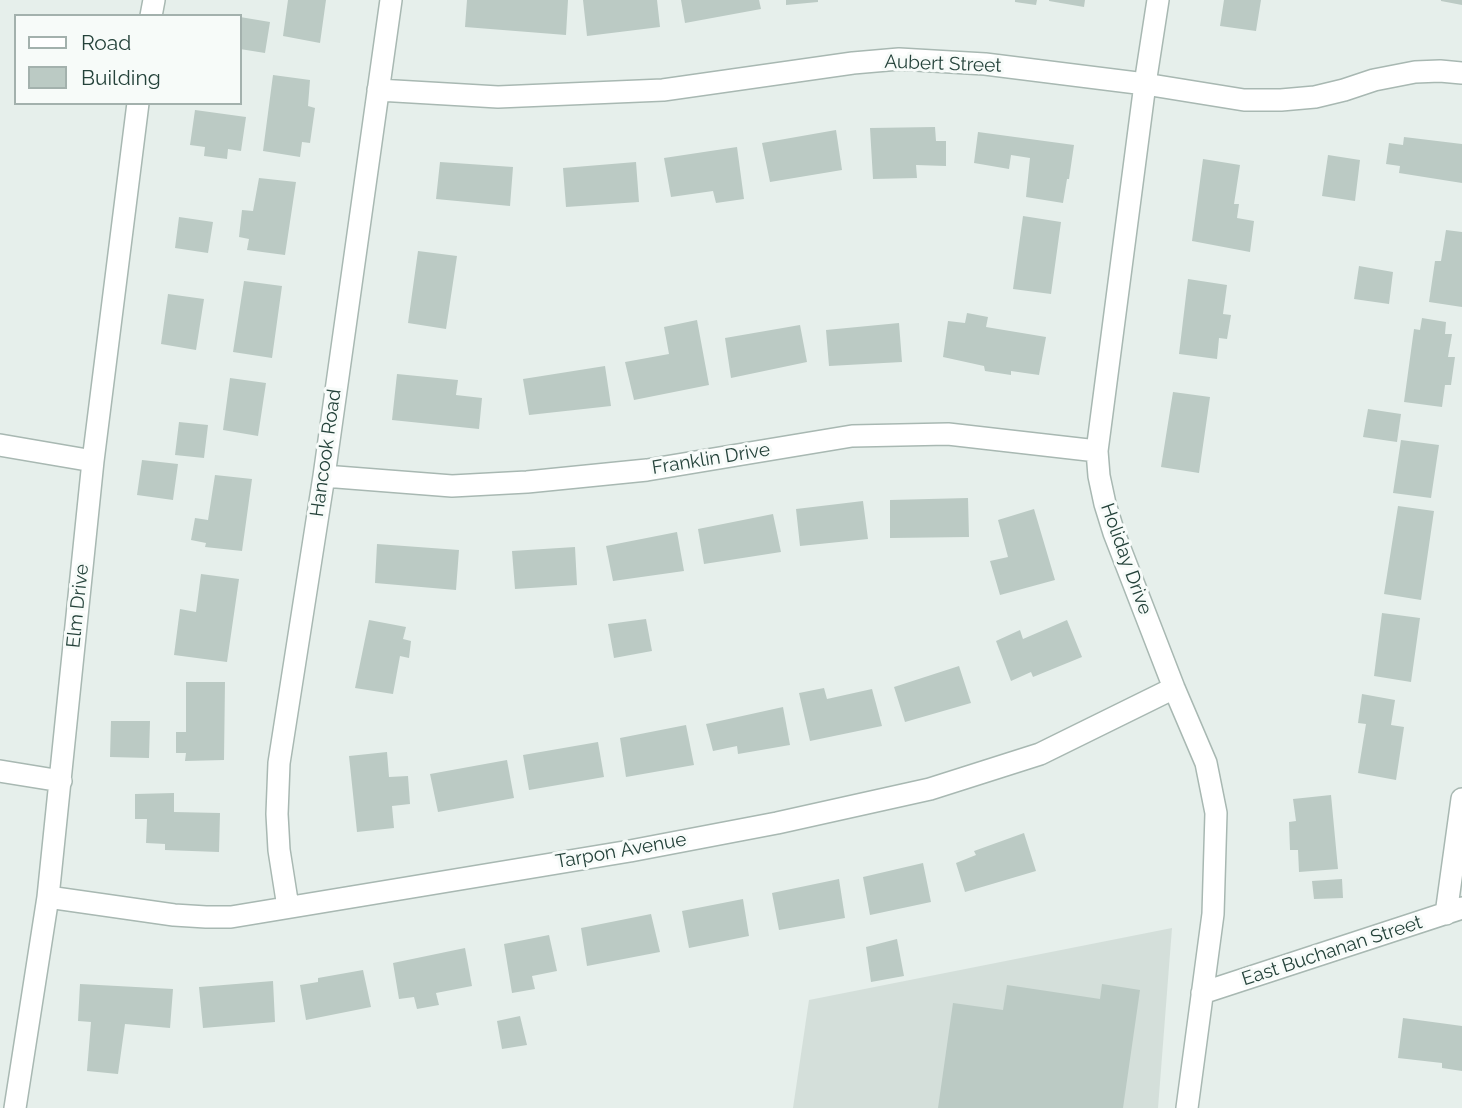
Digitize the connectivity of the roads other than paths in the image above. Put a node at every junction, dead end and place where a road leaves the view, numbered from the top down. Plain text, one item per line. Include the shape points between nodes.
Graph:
1 (391, 0) edge
2 (1158, 0) edge
3 (1462, 73) edge
4 (1145, 84) junction
5 (378, 90) junction
6 (138, 105) edge
7 (0, 445) edge
8 (1097, 451) junction
9 (93, 461) junction
10 (324, 476) junction
11 (1174, 688) junction
12 (0, 771) edge
13 (61, 781) junction
14 (1462, 799) edge
15 (48, 897) junction
16 (288, 907) junction
17 (1454, 911) edge
18 (1202, 993) junction
19 (15, 1108) edge
20 (1187, 1108) edge

1 - 5 street, Hancook Road
2 - 4 street, Holiday Drive
3 - 4 street, Aubert Street via 1415,72 1315,97 1281,100 1244,100
4 - 5 street, Aubert Street via 985,64 899,59 663,90 498,97
4 - 8 street, Holiday Drive
5 - 10 street, Hancook Road
6 - 9 street, Elm Drive
7 - 9 street
8 - 10 street, Franklin Drive via 948,434 852,436 647,470 527,482 452,486
8 - 11 street, Holiday Drive via 1114,533
9 - 13 street, Elm Drive
10 - 16 street, Hancook Road via 279,763 279,850
11 - 16 street, Tarpon Avenue via 1040,754 930,789 630,851
11 - 18 street, Holiday Drive via 1206,763 1216,813 1213,914
12 - 13 street
13 - 15 street, Elm Drive
14 - 17 street
15 - 16 street, Tarpon Avenue via 206,917
15 - 19 street, Elm Drive
17 - 18 street, East Buchanan Street
18 - 20 street, Holiday Drive

